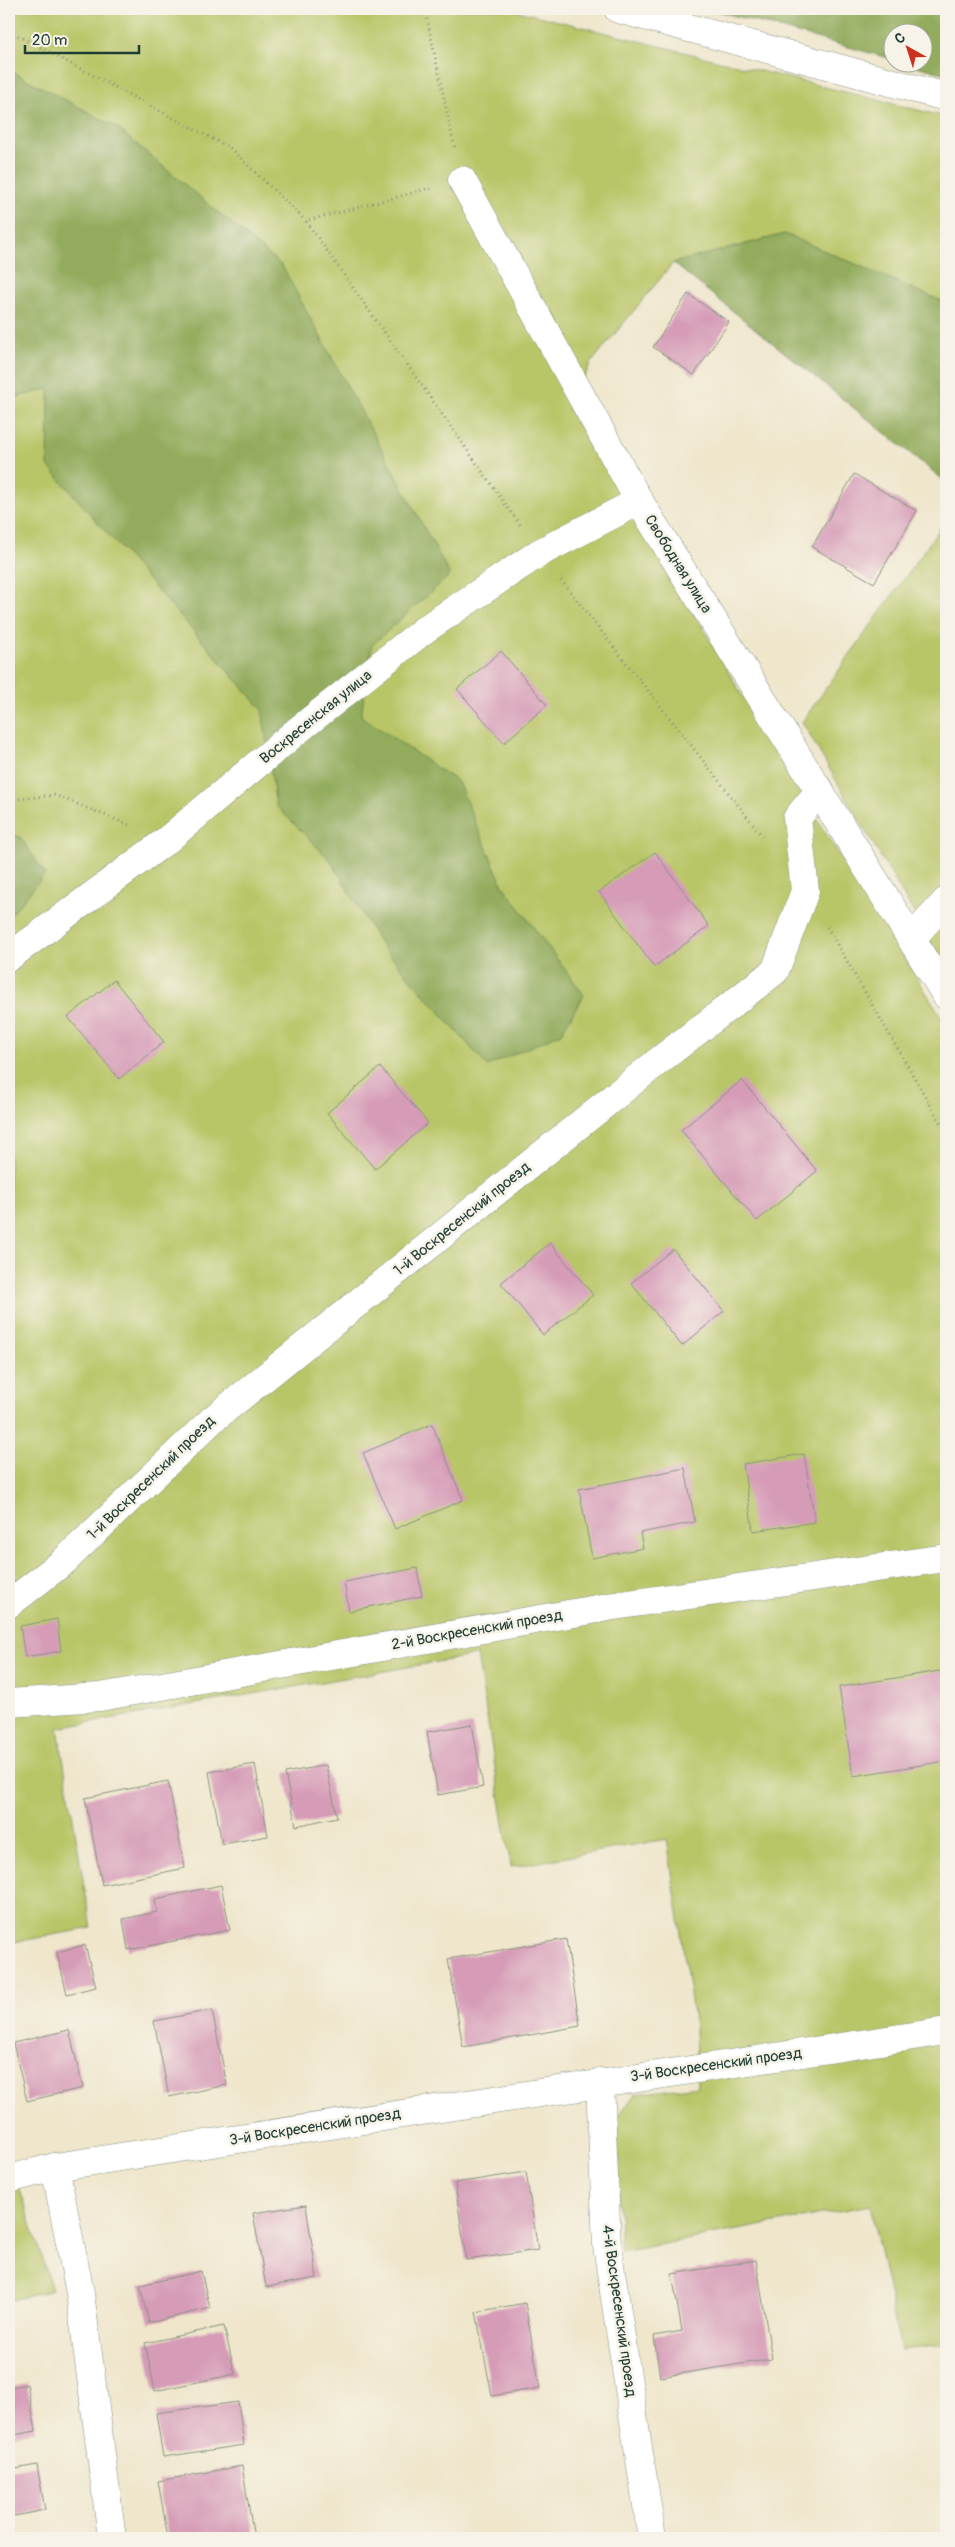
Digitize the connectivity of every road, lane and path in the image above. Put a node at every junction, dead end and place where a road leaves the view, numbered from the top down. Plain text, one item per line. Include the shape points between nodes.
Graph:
1 (618, 9) edge
2 (9, 31) edge
3 (946, 97) edge
4 (462, 180) dead end
5 (306, 221) dead end
6 (639, 501) junction
7 (820, 790) junction
8 (9, 800) edge
9 (167, 840) junction
10 (946, 900) edge
11 (912, 938) junction
12 (9, 957) edge
13 (946, 995) edge
14 (946, 1558) edge
15 (9, 1604) edge
16 (9, 1703) edge
17 (946, 2030) edge
18 (600, 2082) junction
19 (55, 2168) junction
20 (9, 2179) edge
21 (112, 2538) edge
22 (652, 2538) edge

1 - 3 street
2 - 5 path via 230,148
4 - 6 street, Свободная улица
6 - 7 street, Свободная улица
6 - 9 street, Воскресенская улица via 539,552 424,630
7 - 11 street, Свободная улица
7 - 15 street, 1-й Воскресенский проезд via 797,818 806,891 775,971 212,1420 64,1562
8 - 9 path via 54,795
9 - 12 street, Воскресенская улица
10 - 11 street
11 - 13 street, Свободная улица
14 - 16 street, 2-й Воскресенский проезд via 614,1606 100,1697
17 - 18 street, 3-й Воскресенский проезд
18 - 19 street, 3-й Воскресенский проезд
18 - 22 street, 4-й Воскресенский проезд via 607,2246
19 - 20 street, 3-й Воскресенский проезд
19 - 21 street via 80,2293

